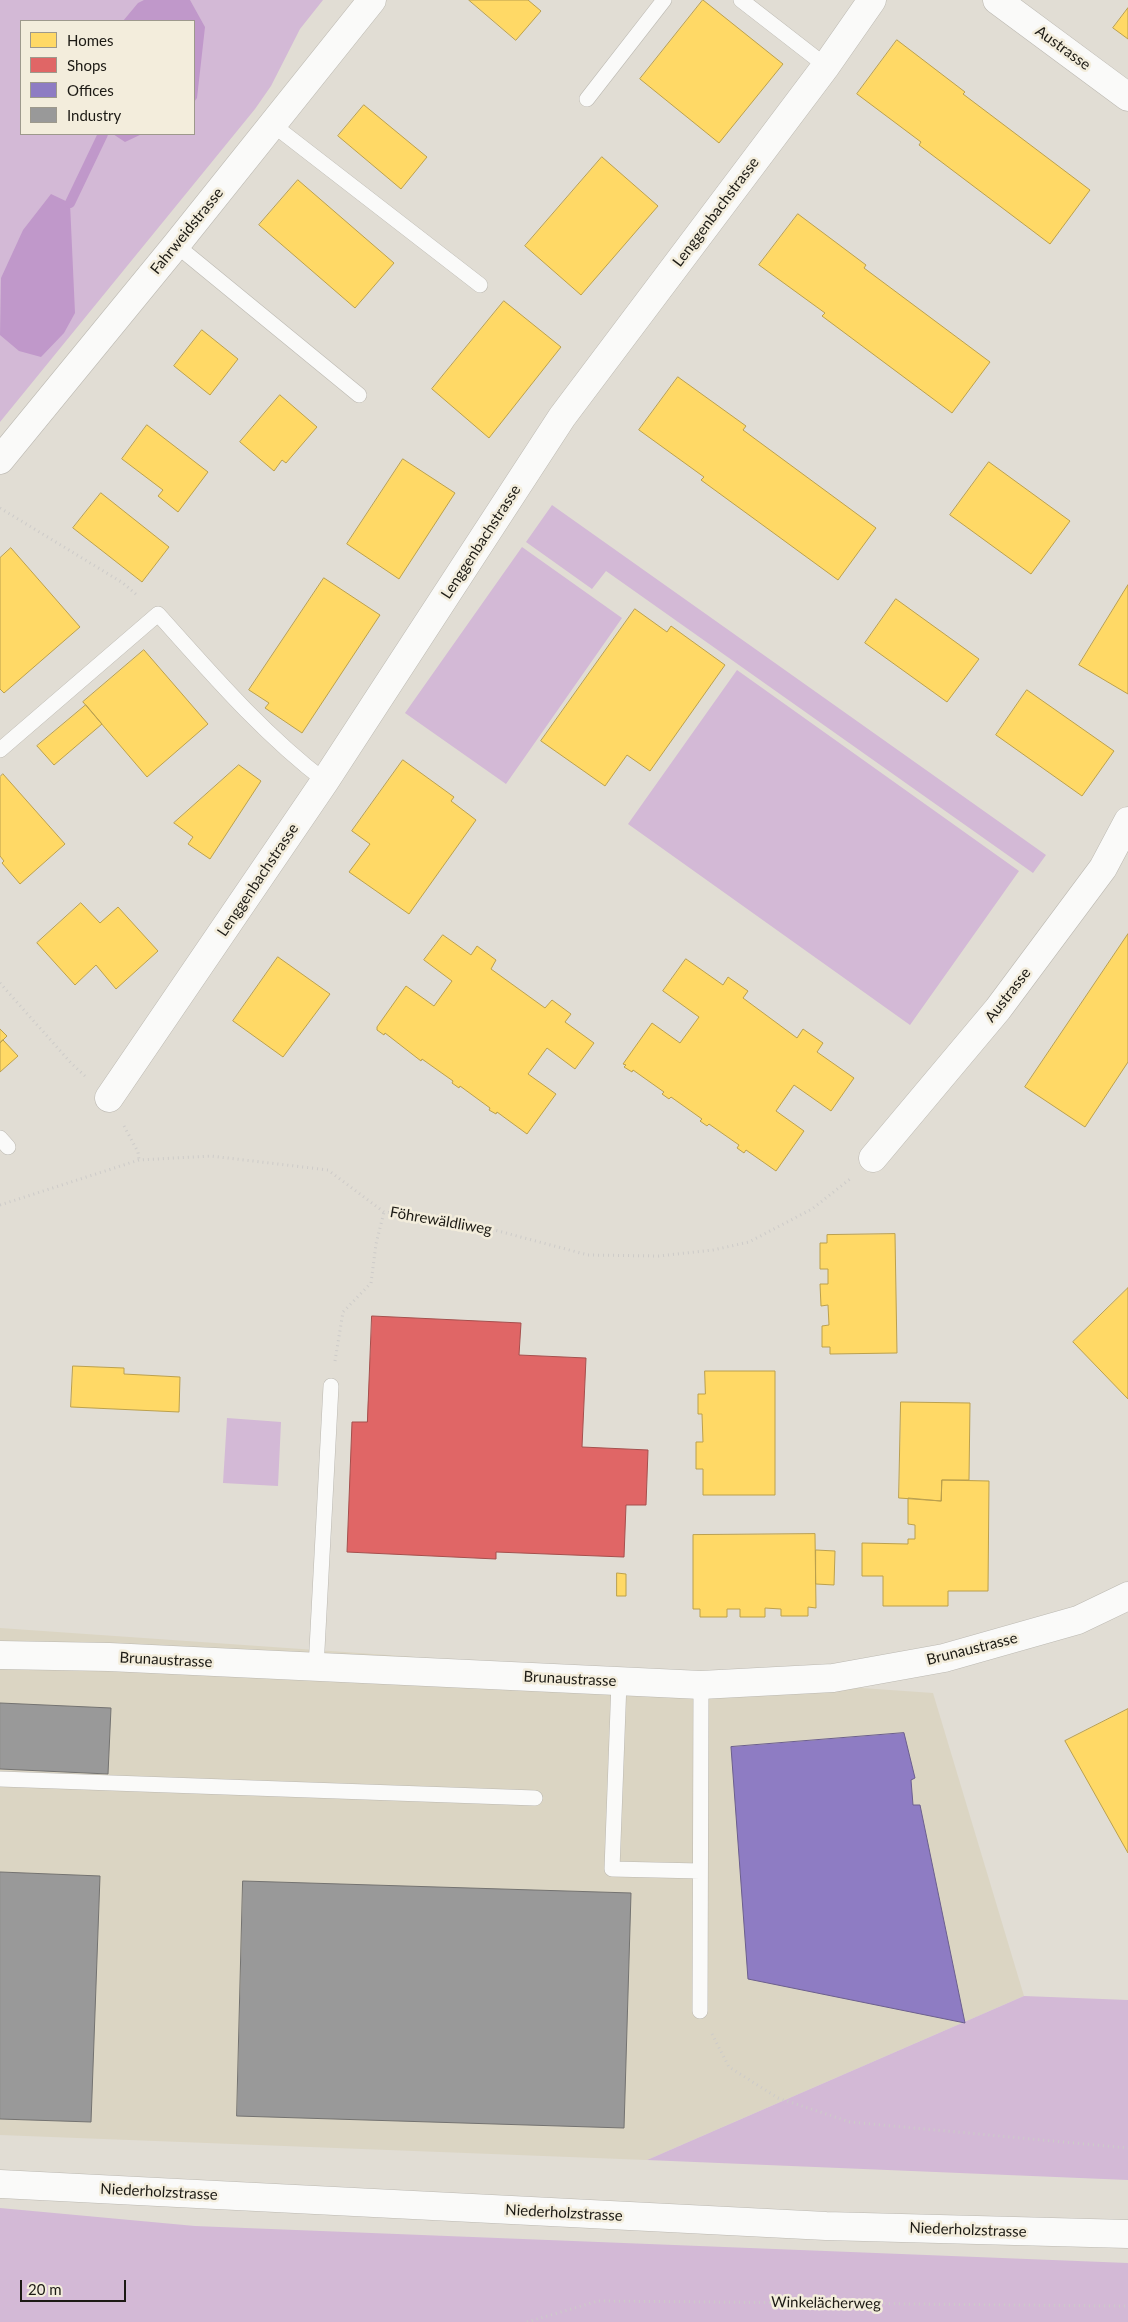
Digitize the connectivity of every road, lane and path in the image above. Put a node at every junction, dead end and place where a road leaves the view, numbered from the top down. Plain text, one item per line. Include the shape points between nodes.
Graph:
1 (372, 0) edge
2 (664, 0) edge
3 (740, 0) edge
4 (872, 0) edge
5 (997, 0) edge
6 (826, 66) junction
7 (1128, 96) edge
8 (587, 100) dead end
9 (272, 124) junction
10 (176, 246) junction
11 (480, 285) dead end
12 (359, 396) dead end
13 (0, 460) edge
14 (0, 508) edge
15 (158, 614) junction
16 (0, 750) edge
17 (325, 781) junction
18 (1128, 821) edge
19 (0, 984) edge
20 (109, 1098) joint
21 (873, 1158) joint
22 (0, 1205) edge
23 (384, 1212) junction
24 (331, 1386) joint
25 (1128, 1596) edge
26 (0, 1655) edge
27 (316, 1668) junction
28 (619, 1682) junction
29 (701, 1685) junction
30 (0, 1779) edge
31 (534, 1798) dead end
32 (700, 1872) junction
33 (700, 2011) joint
34 (1128, 2148) edge
35 (0, 2184) edge
36 (1128, 2234) edge
37 (1128, 2306) edge
38 (527, 2322) edge

1 - 9 street, Fahrweidstrasse
2 - 8 lane
3 - 6 lane
4 - 6 street, Lenggenbachstrasse
5 - 7 street, Austrasse
6 - 17 street, Lenggenbachstrasse via 562,417
9 - 10 street, Fahrweidstrasse
9 - 11 lane
10 - 12 lane
10 - 13 street, Fahrweidstrasse
14 - 15 path via 123,583
15 - 16 lane
15 - 17 lane via 228,691 301,763
17 - 20 street, Lenggenbachstrasse
18 - 21 street, Austrasse via 1104,868 998,1009
19 - 20 path via 71,1063
21 - 23 path, Föhrewäldliweg via 812,1209 749,1242 659,1256 588,1255 487,1228 439,1218
22 - 23 path, Föhrewäldliweg via 139,1160 211,1156 328,1170
23 - 24 path via 371,1283 343,1312
24 - 27 lane
25 - 29 street, Brunaustrasse via 1078,1620 944,1658 833,1678
26 - 27 street, Brunaustrasse
27 - 28 street, Brunaustrasse
28 - 29 street, Brunaustrasse
28 - 32 lane via 612,1868
29 - 32 lane
30 - 31 lane
32 - 33 lane
33 - 34 path via 729,2068 778,2098 850,2122
35 - 36 street, Niederholzstrasse via 826,2226
37 - 38 path, Winkelächerweg via 598,2301

